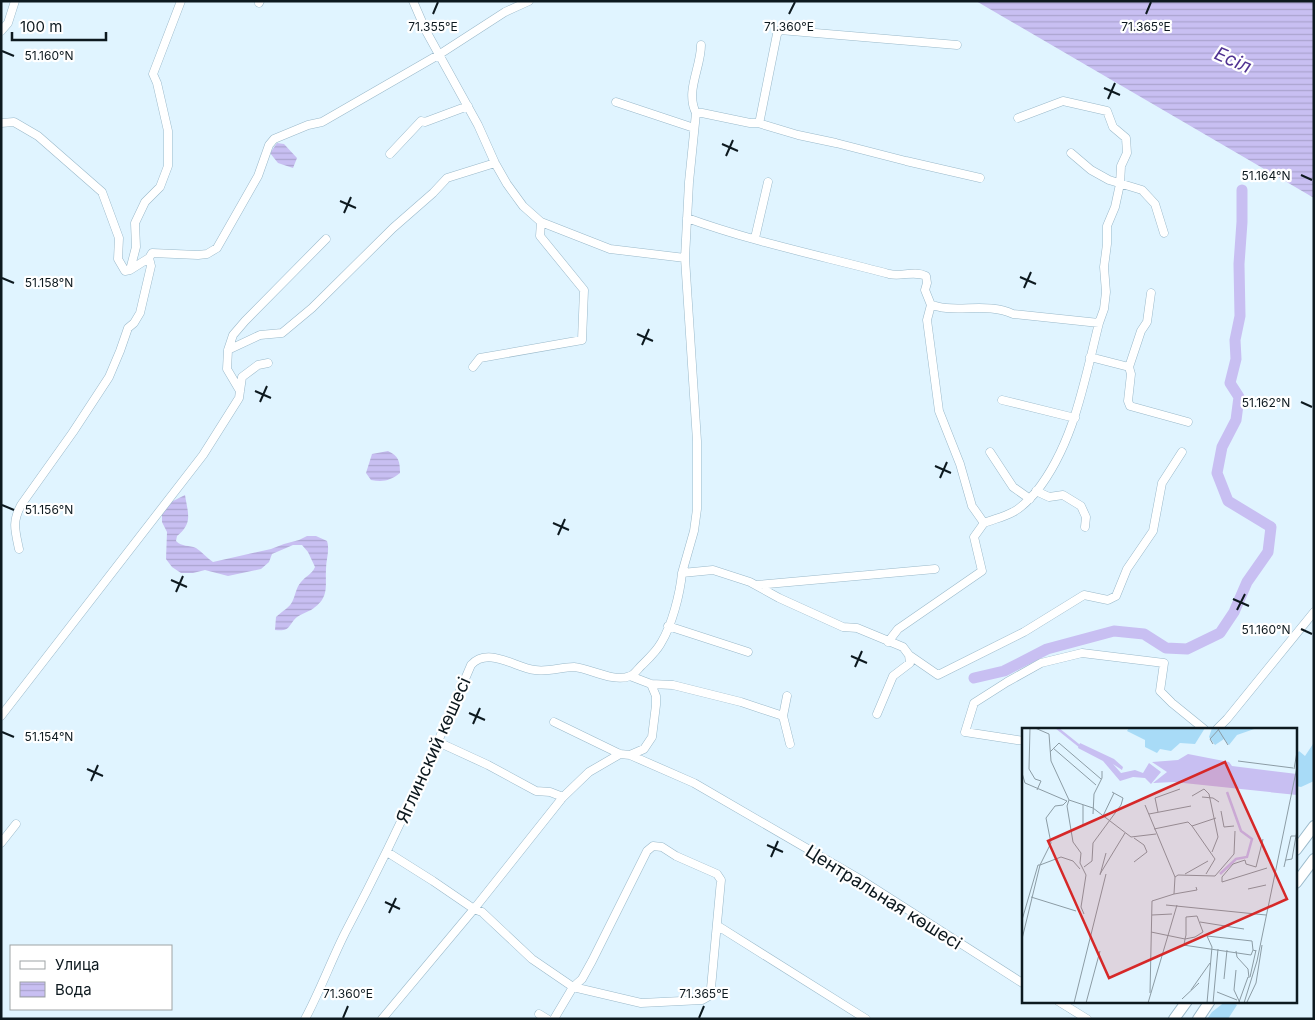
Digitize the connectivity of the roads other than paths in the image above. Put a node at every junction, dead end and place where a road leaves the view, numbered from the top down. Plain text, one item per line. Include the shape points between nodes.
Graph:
1 (14, 1) edge
2 (182, 1) edge
3 (413, 1) edge
4 (529, 1) edge
5 (1, 31) edge
6 (701, 45) dead end
7 (957, 45) dead end
8 (440, 54) junction
9 (616, 102) dead end
10 (468, 106) junction
11 (696, 113) junction
12 (1018, 118) dead end
13 (1, 123) edge
14 (758, 123) junction
15 (694, 128) junction
16 (1071, 153) dead end
17 (390, 154) dead end
18 (495, 163) junction
19 (980, 178) dead end
20 (768, 182) dead end
21 (1120, 184) junction
22 (687, 218) junction
23 (541, 222) junction
24 (1164, 233) dead end
25 (755, 238) junction
26 (326, 239) dead end
27 (149, 258) junction
28 (685, 258) junction
29 (130, 270) junction
30 (1151, 293) dead end
31 (930, 305) junction
32 (1099, 324) junction
33 (228, 350) junction
34 (1090, 357) junction
35 (268, 363) dead end
36 (473, 367) dead end
37 (1129, 367) junction
38 (240, 390) junction
39 (1002, 400) dead end
40 (1075, 418) junction
41 (1188, 422) dead end
42 (990, 452) dead end
43 (1182, 452) dead end
44 (1036, 491) junction
45 (1030, 499) junction
46 (984, 523) junction
47 (1085, 527) dead end
48 (19, 549) dead end
49 (935, 569) dead end
50 (682, 574) junction
51 (757, 586) junction
52 (1314, 612) edge
53 (668, 626) junction
54 (888, 642) junction
55 (748, 652) dead end
56 (909, 655) junction
57 (630, 676) junction
58 (651, 684) junction
59 (787, 696) dead end
60 (877, 714) dead end
61 (1, 716) edge
62 (783, 716) junction
63 (554, 722) dead end
64 (1203, 728) edge
65 (1219, 728) edge
66 (1022, 741) edge
67 (438, 742) junction
68 (790, 744) dead end
69 (620, 754) junction
70 (630, 755) junction
71 (563, 797) junction
72 (16, 824) dead end
73 (1314, 826) edge
74 (1, 843) edge
75 (1298, 847) edge
76 (387, 852) junction
77 (1314, 859) edge
78 (1298, 880) edge
79 (474, 909) junction
80 (718, 926) junction
81 (1022, 983) edge
82 (573, 986) junction
83 (1060, 1002) edge
84 (1186, 1002) edge
85 (1209, 1002) edge
86 (539, 1014) dead end
87 (305, 1019) edge
88 (382, 1019) edge
89 (547, 1019) edge
90 (554, 1019) edge
91 (866, 1019) edge
92 (1087, 1019) edge
93 (1174, 1019) edge
94 (1198, 1019) edge

1 - 5 street via 8,23
2 - 29 street via 153,74 168,131 168,166 160,187 145,202 135,223 136,247
3 - 8 street
4 - 8 street via 505,12
6 - 11 street via 691,103
7 - 14 street via 780,30
8 - 10 street
8 - 27 street via 322,122 274,139 258,176 217,248 198,255 152,253
9 - 15 street
10 - 17 street via 421,121
10 - 18 street
11 - 14 street
11 - 15 street
12 - 21 street via 1063,101 1107,111 1113,127 1126,138 1127,153 1121,166
13 - 29 street via 14,122 38,136 102,192 119,238 118,259 125,271
14 - 19 street
15 - 22 street
16 - 21 street via 1091,170
18 - 23 street via 523,206
18 - 33 street via 447,178 434,194 282,333 260,336
20 - 25 street
21 - 24 street via 1142,190 1155,204
21 - 32 street via 1107,226 1106,292
22 - 25 street
22 - 28 street
23 - 28 street via 610,249
23 - 36 street via 540,236 584,290 582,340 480,358
25 - 31 street via 894,275 919,272 926,276
26 - 33 street via 245,321 233,335
27 - 29 street
27 - 48 street via 151,266 140,313 128,328 108,377 15,517
28 - 50 street via 697,441 697,509
30 - 37 street via 1147,322
31 - 32 street via 1005,310 1013,314
31 - 46 street via 927,320 939,411 972,506
32 - 34 street
33 - 38 street via 227,369
34 - 37 street
34 - 40 street
35 - 38 street via 258,365 242,377
37 - 41 street via 1130,406
38 - 61 street via 239,398 203,455
39 - 40 street
40 - 44 street via 1049,475
42 - 45 street via 1013,487
43 - 56 street via 1162,483 1153,531 1127,569 1116,596 1108,600 1084,595 1024,632 938,675
44 - 45 street
44 - 47 street via 1050,497 1063,495 1081,506 1086,517
45 - 46 street via 1014,512
46 - 54 street via 974,537 982,571 898,629
49 - 51 street
50 - 51 street via 713,570
50 - 53 street
51 - 54 street via 843,627 857,628
52 - 65 street
53 - 55 street
53 - 57 street via 661,643
54 - 56 street via 903,647
56 - 60 street via 910,663 893,676
57 - 58 street
57 - 67 street, Яглинский көшесі via 613,677 574,667 534,670 501,659 476,660
58 - 62 street via 673,685
58 - 70 street via 656,696 652,737 644,749
59 - 62 street
62 - 68 street
63 - 69 street, Центральная көшесі
64 - 66 street via 1160,691 1164,664 1082,653 1041,664 974,703 964,732
67 - 71 street via 536,792 550,792
67 - 76 street, Яглинский көшесі
69 - 70 street, Центральная көшесі
69 - 71 street via 589,772
70 - 81 street, Центральная көшесі via 694,783 863,881
71 - 79 street
72 - 74 street
73 - 75 main road
76 - 79 street
76 - 87 street, Яглинский көшесі
77 - 78 main road
79 - 82 street via 482,912 532,960
79 - 88 street
80 - 82 street via 711,988 709,996 702,1000 641,1003
80 - 82 street via 721,880 717,874 662,847 653,846 647,851 582,979
80 - 91 street
82 - 90 street
83 - 92 street
84 - 93 main road
85 - 94 main road
86 - 89 street

